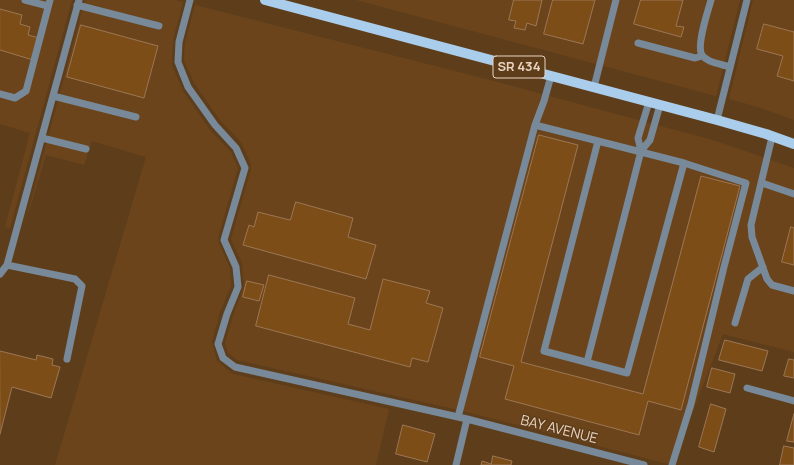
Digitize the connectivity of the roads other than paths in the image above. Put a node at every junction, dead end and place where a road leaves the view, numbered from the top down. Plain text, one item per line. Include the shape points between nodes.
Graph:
1 (25, 0) edge
2 (190, 0) edge
3 (265, 0) edge
4 (616, 0) edge
5 (711, 0) edge
6 (747, 0) edge
7 (78, 2) edge
8 (49, 3) edge
9 (159, 26) dead end
10 (638, 43) dead end
11 (702, 56) junction
12 (730, 67) junction
13 (551, 76) junction
14 (594, 87) junction
15 (0, 94) edge
16 (53, 96) junction
17 (649, 102) junction
18 (660, 105) junction
19 (136, 117) dead end
20 (717, 120) junction
21 (535, 125) junction
22 (772, 137) junction
23 (42, 138) junction
24 (598, 141) junction
25 (794, 144) edge
26 (86, 149) dead end
27 (640, 151) junction
28 (684, 163) junction
29 (762, 183) junction
30 (794, 194) edge
31 (7, 264) junction
32 (763, 267) junction
33 (0, 274) edge
34 (794, 291) edge
35 (735, 323) dead end
36 (67, 359) dead end
37 (587, 362) junction
38 (746, 388) dead end
39 (794, 401) edge
40 (458, 417) junction
41 (467, 419) junction
42 (456, 465) edge
43 (644, 465) edge
44 (672, 465) edge

1 - 8 street
2 - 40 street, BAY AVENUE via 179,42 178,62 188,87 215,125 236,148 245,168 224,240 236,267 238,287 218,344 223,358 234,367
3 - 13 main road, SR 434
4 - 14 street
5 - 11 street via 700,48
6 - 12 street
7 - 9 street
7 - 16 street
8 - 15 street via 26,91 15,98
10 - 11 street via 695,58
11 - 12 street
12 - 20 street
13 - 14 main road, SR 434
13 - 21 street
14 - 17 main road, SR 434
16 - 19 street
16 - 23 street
17 - 18 main road, SR 434
17 - 27 street via 638,138
18 - 20 main road, SR 434
18 - 27 street via 650,140
20 - 22 main road, SR 434
21 - 24 street
21 - 40 street
22 - 25 main road, SR 434
22 - 29 street
23 - 26 street
23 - 31 street
24 - 27 street
24 - 37 street via 544,350
27 - 28 street
27 - 37 street
28 - 37 street via 627,373
28 - 44 street via 746,183 691,404
29 - 30 street
29 - 32 street via 751,225 752,237
31 - 33 street
31 - 36 street via 75,279 82,286
32 - 34 street via 772,285
32 - 35 street via 748,279
38 - 39 street
40 - 41 street, BAY AVENUE
41 - 42 street
41 - 43 street, BAY AVENUE

